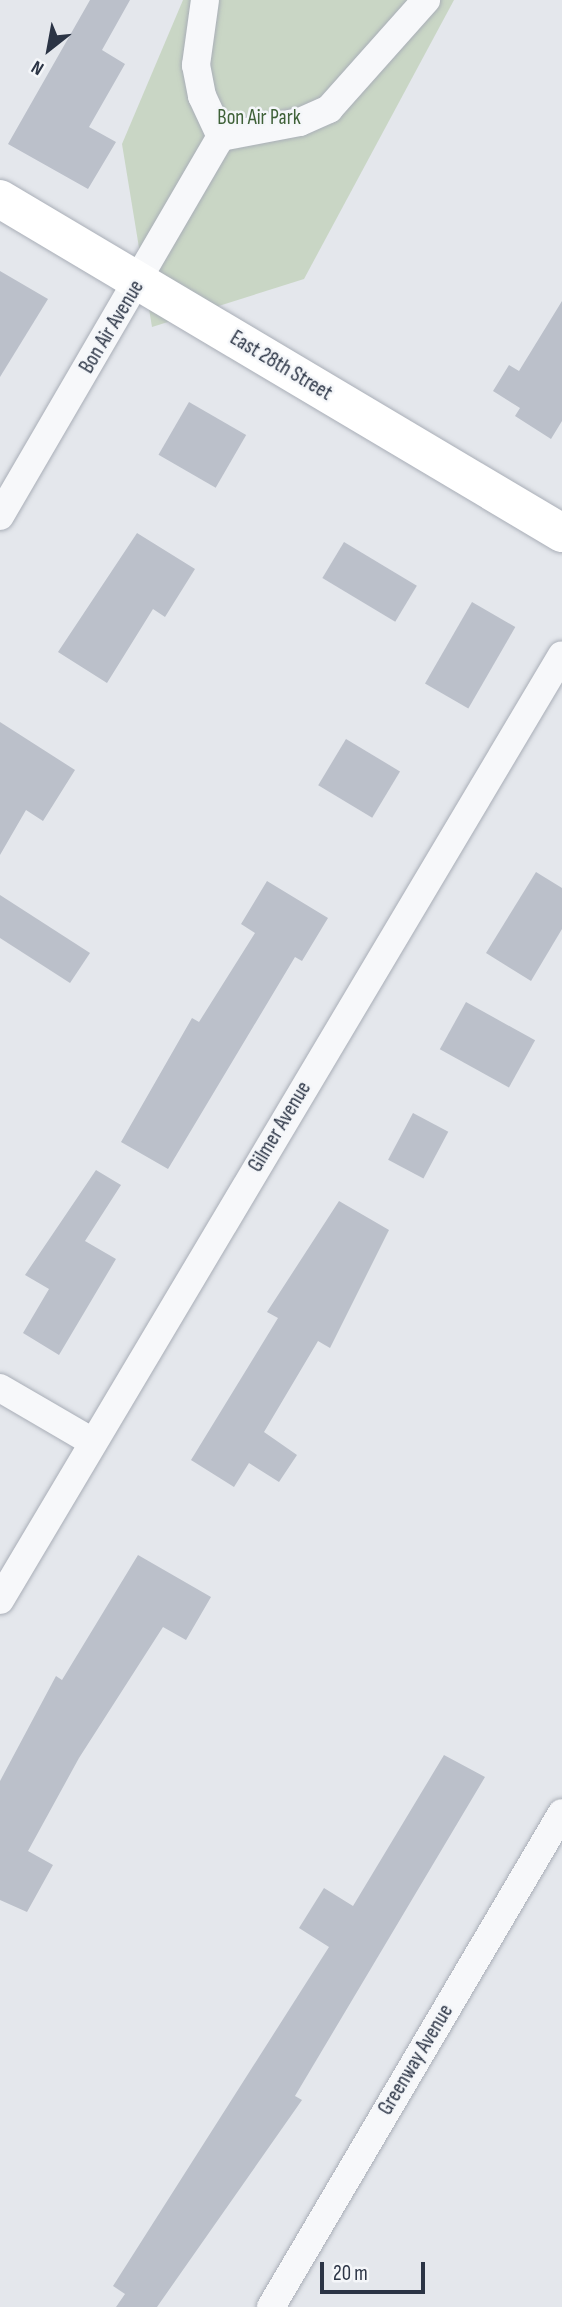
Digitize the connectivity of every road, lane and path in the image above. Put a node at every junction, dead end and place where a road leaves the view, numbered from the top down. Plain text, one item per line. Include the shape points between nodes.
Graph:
1 (205, 0) edge
2 (426, 0) edge
3 (221, 136) junction
4 (0, 199) edge
5 (139, 282) junction
6 (0, 516) edge
7 (562, 533) edge
8 (562, 655) edge
9 (0, 1388) edge
10 (92, 1441) junction
11 (0, 1600) edge
12 (562, 1813) edge
13 (271, 2307) edge

1 - 3 street via 196,65 201,96
2 - 3 street via 329,109 300,122
3 - 5 street, Bon Air Avenue
4 - 5 street, East 28th Street
5 - 6 street, Bon Air Avenue
5 - 7 street, East 28th Street
8 - 10 street, Gilmer Avenue
9 - 10 street
10 - 11 street, Gilmer Avenue
12 - 13 street, Greenway Avenue

